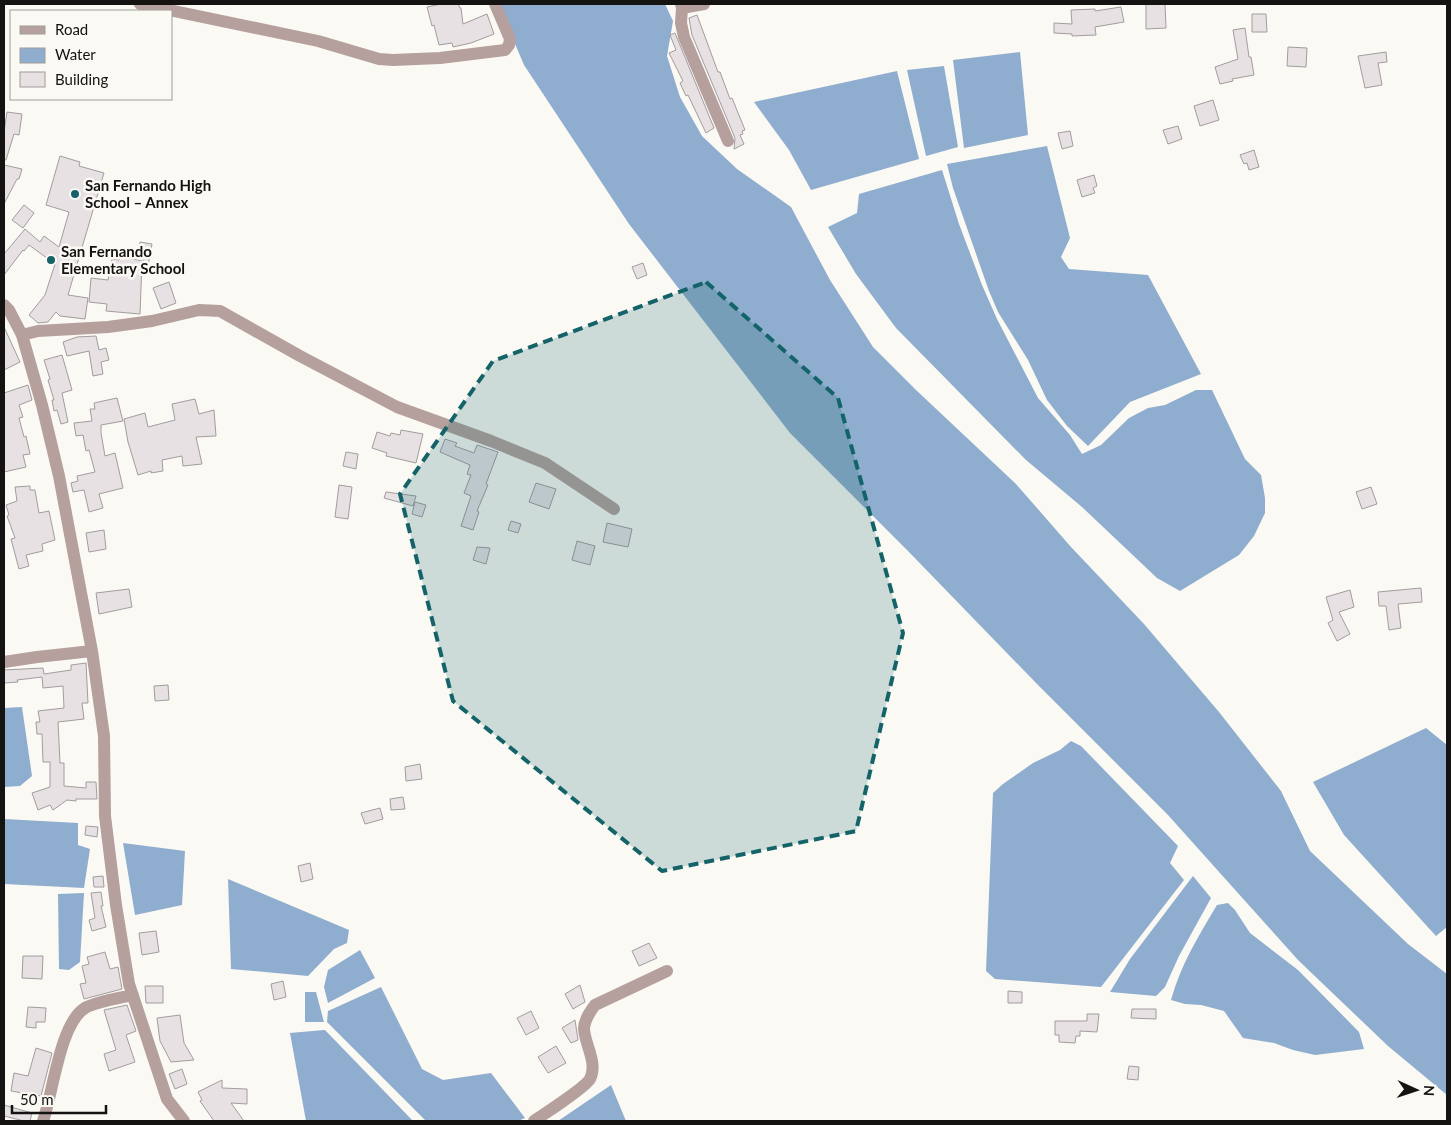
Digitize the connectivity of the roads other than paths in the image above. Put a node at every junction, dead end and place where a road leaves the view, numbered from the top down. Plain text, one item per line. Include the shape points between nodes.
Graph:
1 (140, 4) edge
2 (495, 4) edge
3 (704, 4) edge
4 (681, 6) edge
5 (169, 10) edge
6 (172, 11) edge
7 (728, 141) dead end
8 (4, 304) edge
9 (22, 335) junction
10 (614, 509) dead end
11 (92, 651) junction
12 (4, 662) edge
13 (667, 971) dead end
14 (133, 995) junction
15 (43, 1121) edge
16 (184, 1121) edge
17 (534, 1121) edge

1 - 5 street
2 - 6 street via 510,39 505,50 393,60
3 - 4 street
4 - 7 street via 684,36
8 - 9 street
9 - 10 street via 152,322 200,310 220,311 397,407 545,463
9 - 11 street via 58,476
11 - 12 street
11 - 14 street via 104,736 106,825 116,905
13 - 17 street via 595,1005 587,1015 584,1029 592,1069 590,1081
14 - 15 street via 86,1007 76,1016 64,1041
14 - 16 street via 168,1099

